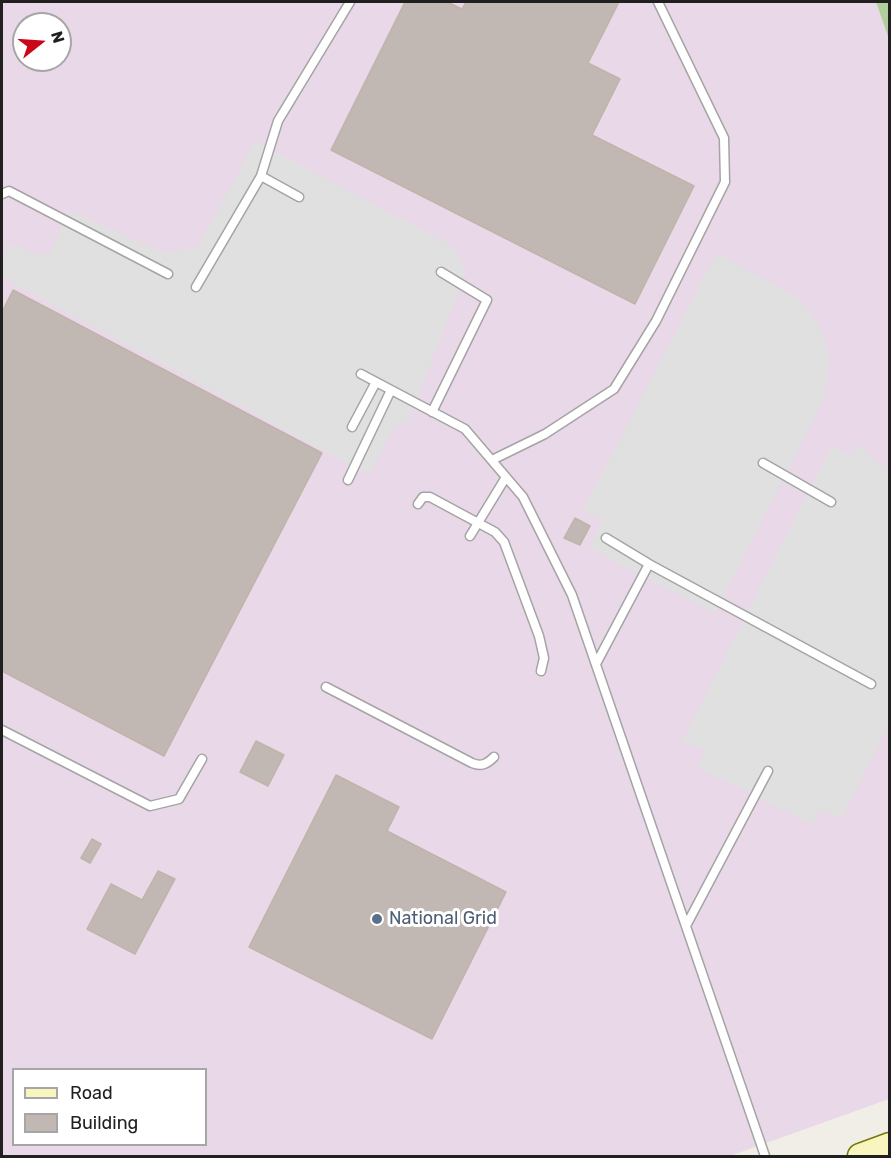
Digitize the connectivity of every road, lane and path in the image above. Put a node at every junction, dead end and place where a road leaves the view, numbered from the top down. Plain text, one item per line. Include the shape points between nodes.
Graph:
1 (351, 2) edge
2 (658, 2) edge
3 (261, 176) junction
4 (2, 195) edge
5 (298, 197) dead end
6 (441, 272) dead end
7 (168, 274) dead end
8 (196, 287) dead end
9 (361, 374) dead end
10 (376, 382) junction
11 (391, 390) junction
12 (432, 412) junction
13 (352, 427) dead end
14 (492, 460) junction
15 (763, 463) dead end
16 (506, 477) junction
17 (348, 480) dead end
18 (831, 502) dead end
19 (418, 504) dead end
20 (479, 522) junction
21 (470, 536) dead end
22 (606, 538) dead end
23 (649, 564) junction
24 (596, 664) junction
25 (541, 671) dead end
26 (871, 684) dead end
27 (326, 687) dead end
28 (2, 730) edge
29 (494, 757) dead end
30 (202, 759) dead end
31 (768, 771) dead end
32 (687, 924) junction
33 (890, 1145) edge
34 (765, 1156) edge
35 (860, 1156) edge

1 - 3 lane via 278,121
2 - 14 lane via 724,138 725,182 656,321 614,389 545,434
3 - 5 lane
3 - 8 lane
4 - 7 lane via 9,191
6 - 12 lane via 487,300
9 - 10 lane
10 - 11 lane
10 - 13 lane
11 - 12 lane
11 - 17 lane
12 - 14 lane via 465,429
14 - 16 lane
15 - 18 lane
16 - 20 lane
16 - 24 lane via 523,497 572,595
19 - 20 lane via 423,497 430,497
20 - 21 lane
20 - 25 lane via 504,542 539,636 544,658
22 - 23 lane
23 - 24 lane
23 - 26 lane
24 - 32 lane
27 - 29 lane via 478,766
28 - 30 lane via 150,806 179,799
31 - 32 lane
32 - 34 lane
33 - 35 main road

